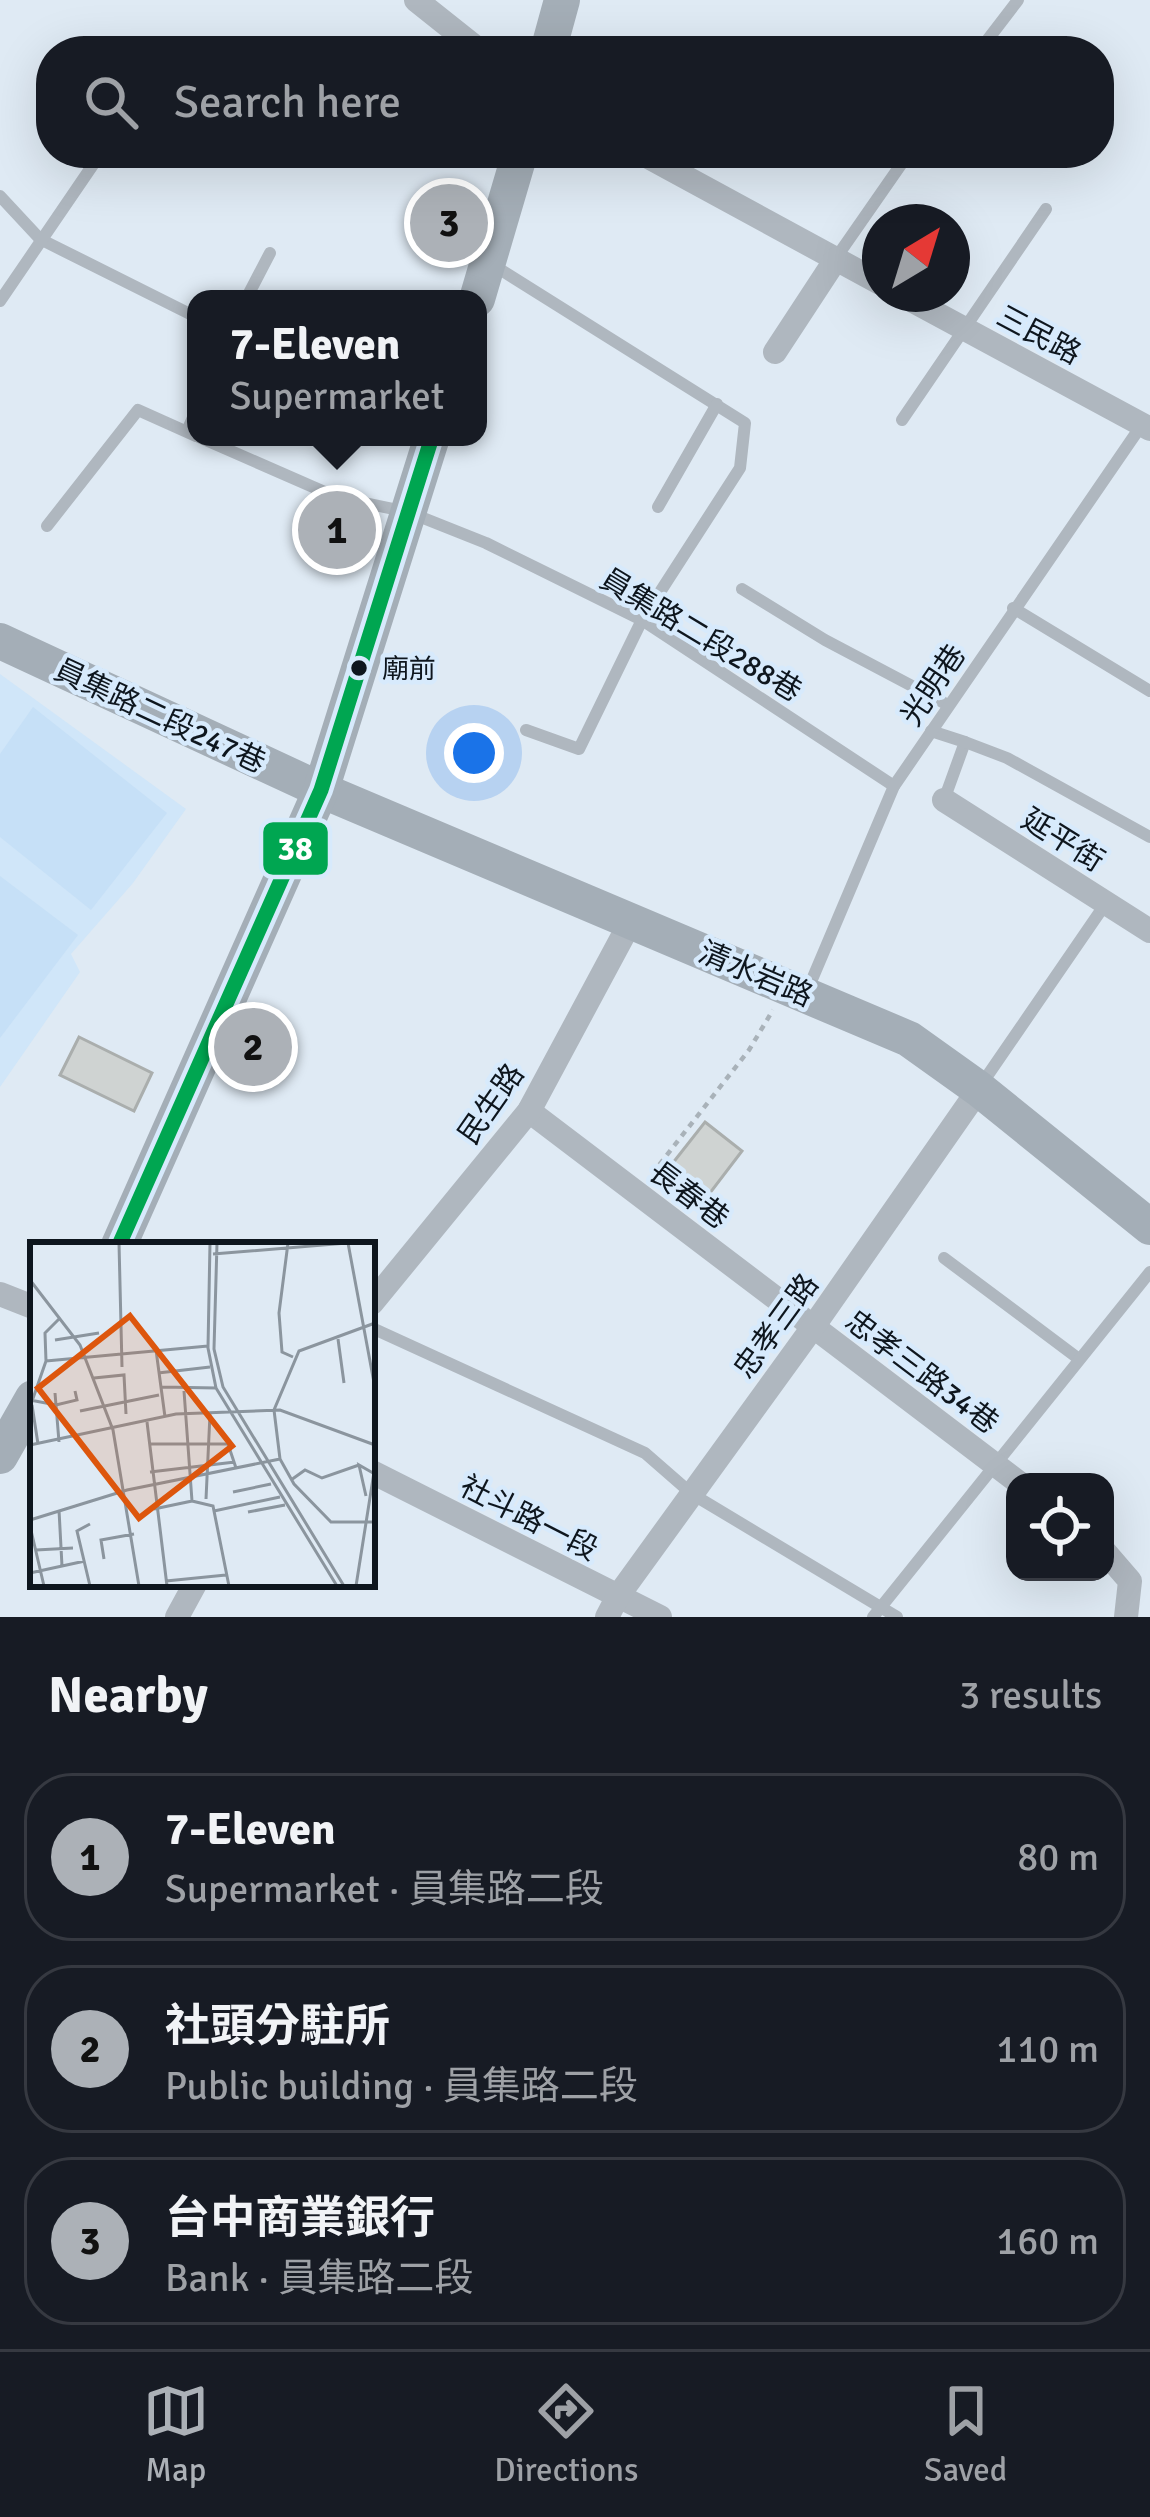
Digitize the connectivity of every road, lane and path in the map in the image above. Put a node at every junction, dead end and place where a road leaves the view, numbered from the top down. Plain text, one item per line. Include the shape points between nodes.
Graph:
1 (416, 0) edge
2 (562, 0) edge
3 (1018, 0) edge
4 (461, 36) edge
5 (552, 36) edge
6 (990, 36) edge
7 (90, 168) edge
8 (516, 168) edge
9 (669, 168) edge
10 (899, 168) edge
11 (0, 196) edge
12 (1046, 209) dead end
13 (40, 238) junction
14 (270, 253) dead end
15 (836, 259) junction
16 (489, 262) junction
17 (862, 273) edge
18 (251, 290) edge
19 (480, 290) edge
20 (0, 301) edge
21 (187, 312) edge
22 (933, 312) edge
23 (965, 329) junction
24 (776, 352) dead end
25 (717, 404) junction
26 (902, 421) dead end
27 (1146, 427) edge
28 (187, 432) edge
29 (219, 446) edge
30 (429, 446) edge
31 (658, 507) dead end
32 (408, 512) junction
33 (47, 526) dead end
34 (742, 589) dead end
35 (1013, 608) junction
36 (642, 620) junction
37 (0, 641) edge
38 (1150, 691) edge
39 (948, 705) junction
40 (526, 730) dead end
41 (931, 731) junction
42 (965, 742) junction
43 (894, 786) junction
44 (321, 790) junction
45 (944, 800) joint
46 (1150, 837) edge
47 (1106, 903) junction
48 (631, 921) junction
49 (1150, 931) edge
50 (796, 991) junction
51 (979, 1088) junction
52 (529, 1111) junction
53 (637, 1193) junction
54 (1150, 1227) edge
55 (120, 1242) edge
56 (944, 1258) dead end
57 (1150, 1271) edge
58 (0, 1294) edge
59 (375, 1299) edge
60 (30, 1306) edge
61 (814, 1327) junction
62 (375, 1329) edge
63 (1079, 1359) junction
64 (30, 1403) edge
65 (0, 1456) edge
66 (994, 1464) junction
67 (1006, 1473) edge
68 (375, 1474) edge
69 (692, 1494) junction
70 (1114, 1562) edge
71 (193, 1587) edge
72 (612, 1606) edge
73 (877, 1611) edge
74 (177, 1617) edge
75 (660, 1617) edge
76 (897, 1617) edge
77 (1126, 1617) edge

1 - 4 street
2 - 5 street
3 - 6 lane
7 - 13 lane
8 - 16 street
9 - 15 street
10 - 15 lane
11 - 13 lane
12 - 23 lane
13 - 20 lane
13 - 21 lane
14 - 18 lane
15 - 17 street
15 - 24 street
16 - 19 street
16 - 25 lane
22 - 23 street, 三民路
23 - 26 lane
23 - 27 street, 三民路
25 - 31 lane
25 - 36 lane via 745,422 740,468
27 - 35 lane, 光明巷
28 - 33 lane, 員集路二段288巷 via 138,410
29 - 32 lane, 員集路二段288巷 via 336,497
30 - 32 street
32 - 36 lane, 員集路二段288巷
32 - 44 street
34 - 39 lane
35 - 38 lane
35 - 39 lane, 光明巷
36 - 40 lane via 579,748
36 - 43 lane, 員集路二段288巷
37 - 44 street, 員集路二段247巷
39 - 41 lane, 光明巷
41 - 42 lane
41 - 43 lane, 光明巷
42 - 45 lane
42 - 46 lane
43 - 50 lane, 光明巷
44 - 48 street, 清水岩路
44 - 55 street
45 - 47 street, 延平街
47 - 49 street, 延平街
47 - 51 lane
48 - 50 street, 清水岩路
48 - 52 street, 民生路
50 - 51 street, 清水岩路 via 909,1039
50 - 53 path
51 - 54 street, 清水岩路
51 - 61 street, 忠孝三路
52 - 53 street, 長春巷
52 - 59 street, 民生路
53 - 61 street, 長春巷
56 - 63 lane
57 - 63 lane
58 - 60 street
61 - 66 street, 忠孝三路34巷
61 - 69 street, 忠孝三路
62 - 69 lane via 645,1453
63 - 66 lane
64 - 65 street
66 - 67 street, 忠孝三路34巷
66 - 73 lane
68 - 72 street, 社斗路一段
69 - 72 street, 忠孝三路
69 - 73 lane
70 - 77 street via 1130,1580
71 - 74 street
72 - 75 street, 社斗路一段
73 - 76 lane

